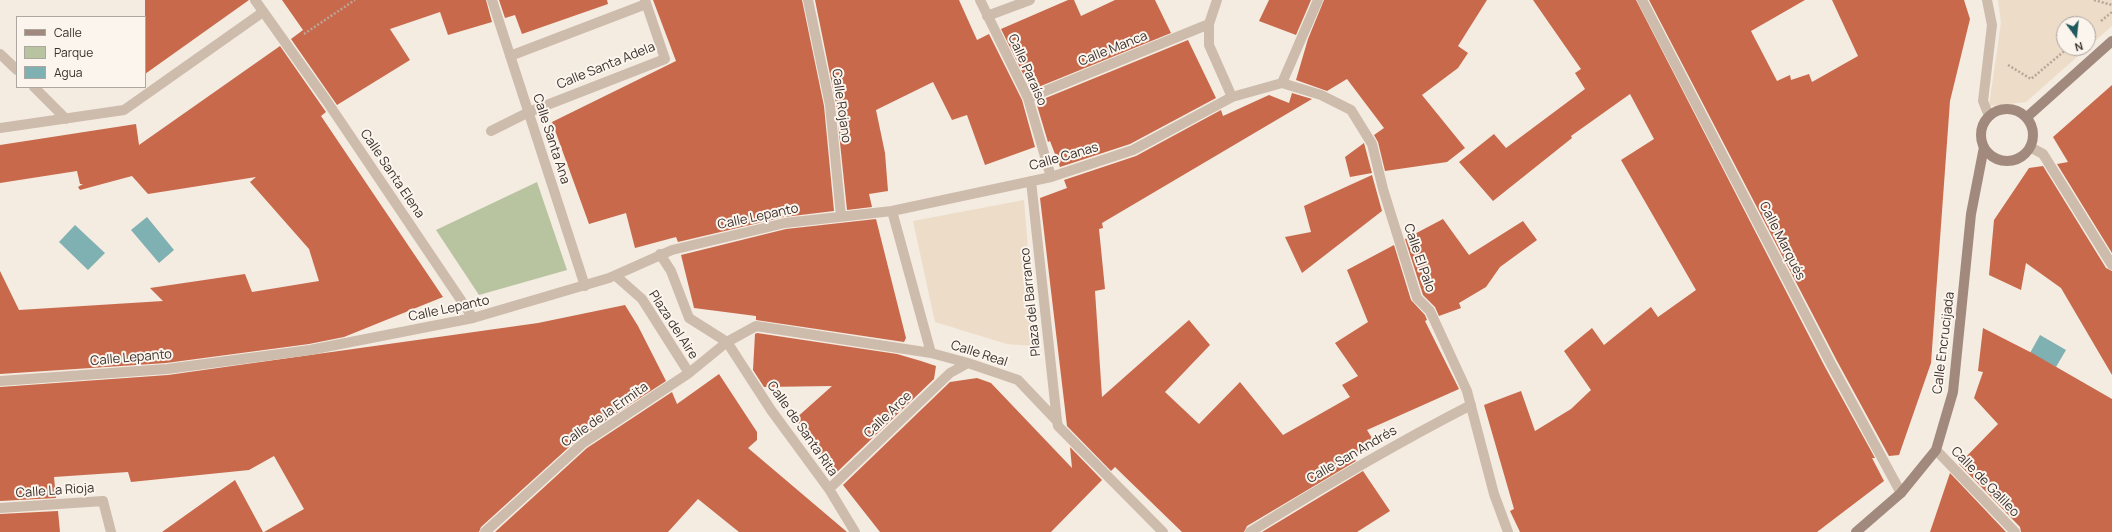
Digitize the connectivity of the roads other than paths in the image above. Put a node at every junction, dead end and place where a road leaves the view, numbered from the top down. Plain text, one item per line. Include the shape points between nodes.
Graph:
1 (255, 0) edge
2 (492, 0) edge
3 (808, 0) edge
4 (980, 0) edge
5 (1030, 0) edge
6 (1217, 0) edge
7 (1318, 0) edge
8 (1642, 0) edge
9 (1987, 0) edge
10 (645, 2) edge
11 (263, 12) junction
12 (988, 16) junction
13 (1208, 24) junction
14 (2112, 41) edge
15 (0, 54) edge
16 (510, 56) junction
17 (16, 69) edge
18 (1282, 84) junction
19 (35, 88) edge
20 (1232, 97) junction
21 (1028, 98) junction
22 (529, 112) junction
23 (1989, 116) junction
24 (2027, 117) junction
25 (66, 119) junction
26 (0, 128) edge
27 (491, 131) dead end
28 (1984, 147) junction
29 (2030, 147) junction
30 (1051, 177) junction
31 (1031, 181) junction
32 (892, 211) junction
33 (841, 216) junction
34 (660, 254) junction
35 (2112, 265) edge
36 (616, 276) junction
37 (585, 286) junction
38 (473, 318) junction
39 (727, 342) junction
40 (931, 353) junction
41 (968, 363) junction
42 (689, 373) junction
43 (0, 381) edge
44 (1471, 405) junction
45 (1057, 421) junction
46 (1936, 450) junction
47 (829, 489) junction
48 (1901, 493) junction
49 (0, 508) edge
50 (111, 532) edge
51 (485, 532) edge
52 (855, 532) edge
53 (1163, 532) edge
54 (1250, 532) edge
55 (1508, 532) edge
56 (1856, 532) edge
57 (2015, 532) edge

1 - 11 street, Calle Santa Elena
2 - 16 street, Calle Santa Ana
3 - 33 street, Calle Rojano via 830,105
4 - 12 street, Calle Paraíso
5 - 12 street
6 - 13 street
7 - 18 street
8 - 48 street, Calle Marqués
9 - 23 street via 1992,25 1983,101
10 - 16 street, Calle Santa Adela
10 - 22 street, Calle Santa Adela via 665,59
11 - 25 street via 124,110
11 - 38 street, Calle Santa Elena via 326,100
12 - 21 street, Calle Paraíso
13 - 20 street via 1210,46
13 - 21 street, Calle Manca
14 - 24 street
15 - 17 street
16 - 22 street, Calle Santa Ana
18 - 20 street
18 - 44 street, Calle El Palo via 1321,95 1351,110 1372,144 1417,298 1430,311 1467,390
19 - 25 street
20 - 30 street, Calle Canas via 1133,150
21 - 30 street, Calle Paraíso
22 - 27 street
22 - 37 street, Calle Santa Ana
23 - 24 street via 2004,109 2020,112
23 - 28 street via 1981,131
24 - 29 street via 2033,132
25 - 26 street
28 - 29 street via 1996,158 2011,160 2025,154
28 - 46 street, Calle Encrucijada via 1970,214 1953,392
29 - 35 street via 2043,154
30 - 31 street, Calle Canas
31 - 32 street, Calle Canas
31 - 45 street, Plaza del Barranco
32 - 33 street, Calle Lepanto
32 - 40 street
33 - 34 street, Calle Lepanto via 785,223
34 - 36 street, Calle Lepanto
34 - 39 street, Plaza del Aire via 671,271 689,318
36 - 37 street, Calle Lepanto
36 - 42 street, Plaza del Aire via 642,299
37 - 38 street, Calle Lepanto
38 - 43 street, Calle Lepanto via 310,350 167,369
39 - 40 street, Calle Real via 756,326
39 - 42 street, Calle de la Ermita
39 - 47 street, Calle de Santa Rita via 771,410
40 - 41 street, Calle Real
41 - 45 street, Calle Real via 1018,380
41 - 47 street, Calle Arce via 950,373
42 - 51 street, Calle de la Ermita via 583,443
44 - 54 street, Calle San Andrés via 1409,436
44 - 55 street, Calle El Palo via 1494,494
45 - 53 street, Calle Real via 1058,426
46 - 48 street, Calle Encrucijada
46 - 57 street, Calle de Galileo
47 - 52 street, Calle de Santa Rita
48 - 56 street, Calle Encrucijada
49 - 50 street, Calle La Rioja via 103,501

